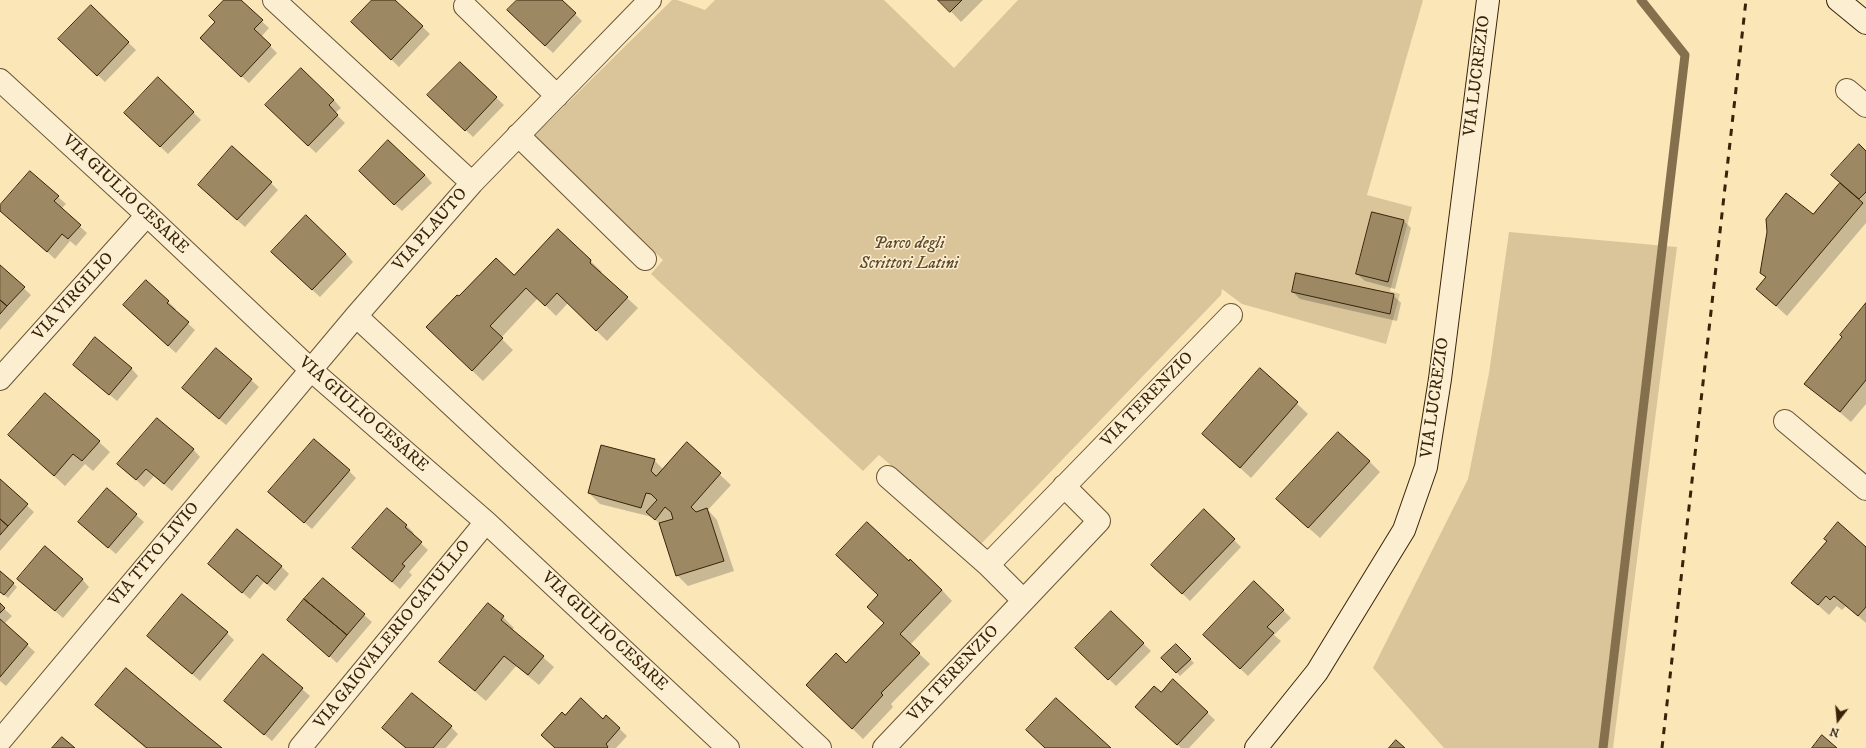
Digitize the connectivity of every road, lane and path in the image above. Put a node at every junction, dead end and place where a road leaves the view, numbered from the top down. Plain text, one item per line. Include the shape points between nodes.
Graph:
1 (274, 0) edge
2 (650, 0) edge
3 (1488, 0) edge
4 (1838, 0) edge
5 (465, 6) dead end
6 (1866, 23) edge
7 (0, 80) edge
8 (1847, 90) dead end
9 (557, 96) junction
10 (1866, 106) edge
11 (518, 135) junction
12 (472, 183) junction
13 (147, 215) junction
14 (645, 259) dead end
15 (1232, 315) dead end
16 (356, 316) junction
17 (311, 370) junction
18 (0, 379) edge
19 (1785, 421) dead end
20 (888, 477) dead end
21 (1064, 486) junction
22 (1866, 489) edge
23 (486, 522) junction
24 (988, 565) junction
25 (1023, 600) junction
26 (0, 741) edge
27 (300, 748) edge
28 (728, 748) edge
29 (820, 748) edge
30 (884, 748) edge
31 (1256, 748) edge

1 - 12 street
2 - 9 street, VIA PLAUTO
3 - 31 street, VIA LUCREZIO via 1440,379 1426,467 1404,530 1317,672
4 - 6 street
5 - 9 street
7 - 13 street, VIA GIULIO CESARE
8 - 10 street
9 - 11 street, VIA PLAUTO
11 - 12 street, VIA PLAUTO
11 - 14 street
12 - 16 street, VIA PLAUTO
13 - 17 street, VIA GIULIO CESARE
13 - 18 street, VIA VIRGILIO
15 - 21 street, VIA TERENZIO
16 - 17 street, VIA PLAUTO
16 - 29 street
17 - 23 street, VIA GIULIO CESARE
17 - 26 street, VIA TITO LIVIO
19 - 22 street
20 - 24 street
21 - 24 street, VIA TERENZIO
21 - 25 street, VIA TERENZIO via 1099,521
23 - 27 street, VIA GAIOVALERIO CATULLO
23 - 28 street, VIA GIULIO CESARE
24 - 25 street
25 - 30 street, VIA TERENZIO

